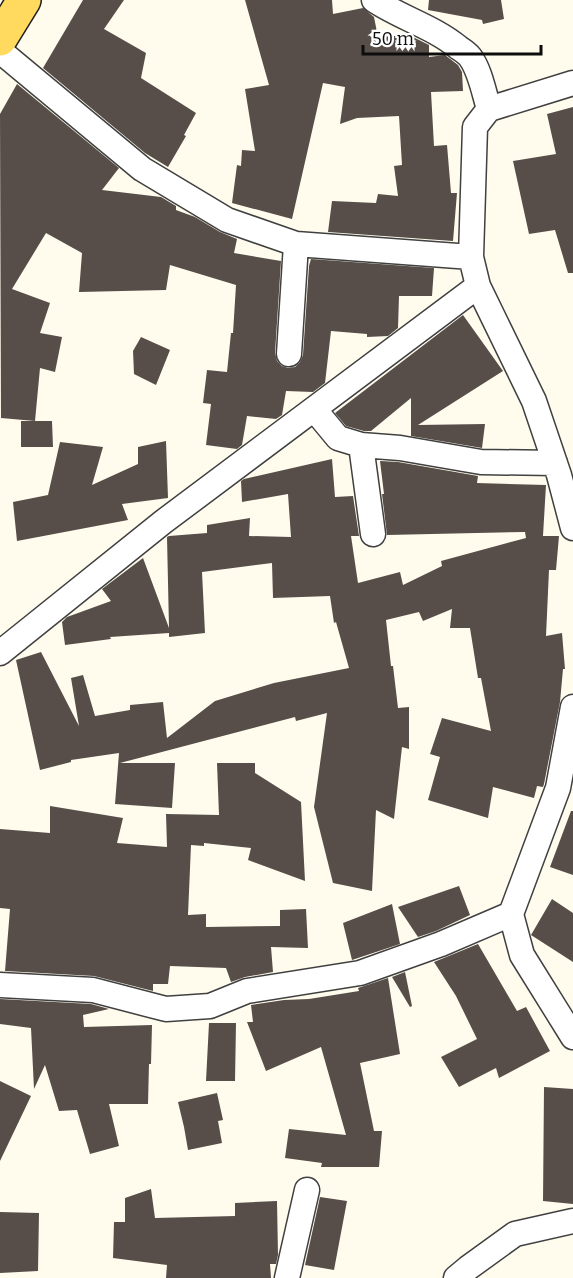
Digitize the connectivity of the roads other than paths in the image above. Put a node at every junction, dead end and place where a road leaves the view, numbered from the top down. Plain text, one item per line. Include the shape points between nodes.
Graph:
1 (24, 0) edge
2 (374, 0) edge
3 (0, 39) edge
4 (0, 51) edge
5 (573, 83) edge
6 (489, 109) junction
7 (297, 244) junction
8 (471, 257) junction
9 (478, 286) junction
10 (289, 354) dead end
11 (314, 409) junction
12 (361, 445) junction
13 (562, 470) edge
14 (573, 528) edge
15 (373, 534) dead end
16 (0, 653) edge
17 (573, 707) edge
18 (511, 914) junction
19 (0, 985) edge
20 (573, 1037) edge
21 (307, 1190) dead end
22 (573, 1221) edge
23 (287, 1278) edge
24 (456, 1278) edge

1 - 3 main road
2 - 6 street via 453,42 470,57
4 - 7 street via 142,170 227,220
5 - 6 street
6 - 8 street via 475,127
7 - 8 street
7 - 10 street
8 - 9 street
9 - 11 street
9 - 13 street via 534,401
11 - 12 street via 338,438
11 - 16 street via 163,522
12 - 13 street
12 - 15 street
13 - 14 street
17 - 18 street via 558,788
18 - 19 street via 360,974 247,992 210,1006 166,1009 93,990
18 - 20 street via 522,955
21 - 23 street
22 - 24 street via 515,1234

